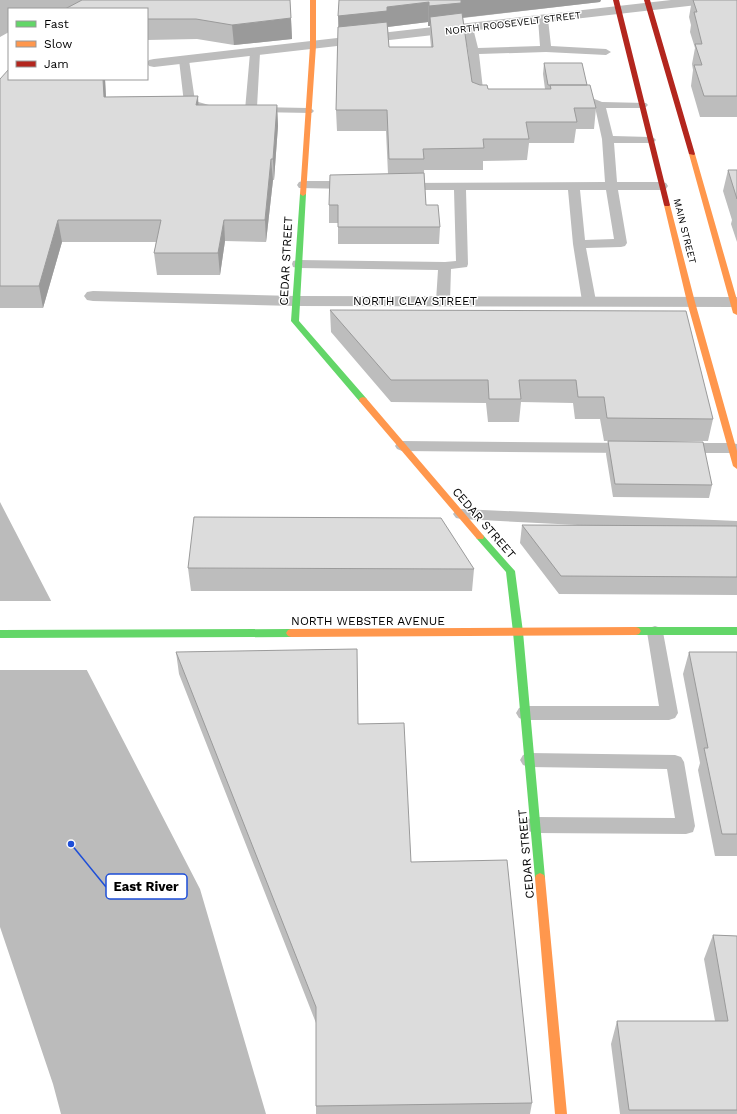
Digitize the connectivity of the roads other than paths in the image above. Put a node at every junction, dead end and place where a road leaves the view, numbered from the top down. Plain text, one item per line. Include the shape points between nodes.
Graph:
1 (313, 0) edge
2 (706, 0) edge
3 (648, 4) edge
4 (617, 5) edge
5 (543, 19) junction
6 (468, 28) junction
7 (313, 46) junction
8 (546, 49) junction
9 (473, 51) junction
10 (255, 52) junction
11 (606, 52) dead end
12 (184, 60) junction
13 (154, 63) dead end
14 (494, 100) edge
15 (562, 101) edge
16 (600, 105) junction
17 (642, 105) junction
18 (219, 110) edge
19 (238, 110) edge
20 (251, 110) junction
21 (308, 111) junction
22 (608, 140) junction
23 (650, 140) junction
24 (303, 185) junction
25 (366, 185) edge
26 (389, 186) edge
27 (460, 186) junction
28 (574, 186) junction
29 (611, 186) junction
30 (662, 186) junction
31 (578, 244) junction
32 (298, 264) junction
33 (445, 266) junction
34 (93, 296) dead end
35 (295, 301) junction
36 (443, 301) junction
37 (589, 302) junction
38 (691, 302) junction
39 (736, 306) edge
40 (402, 446) junction
41 (642, 448) edge
42 (666, 448) edge
43 (732, 448) junction
44 (737, 466) edge
45 (461, 514) junction
46 (737, 527) edge
47 (737, 631) edge
48 (518, 632) junction
49 (655, 632) junction
50 (0, 634) edge
51 (525, 713) junction
52 (529, 760) junction
53 (535, 826) junction
54 (561, 1114) edge

1 - 7 main road, CEDAR STREET
2 - 3 street, NORTH ROOSEVELT STREET
3 - 4 street, NORTH ROOSEVELT STREET
3 - 39 main road
4 - 5 street, NORTH ROOSEVELT STREET
4 - 17 main road, MAIN STREET
5 - 6 street, NORTH ROOSEVELT STREET
5 - 8 lane
6 - 7 street, NORTH ROOSEVELT STREET
6 - 9 lane
7 - 10 street, NORTH ROOSEVELT STREET
7 - 21 main road, CEDAR STREET
8 - 9 lane
8 - 11 lane
9 - 14 lane via 480,100
10 - 12 street, NORTH ROOSEVELT STREET
10 - 20 lane
12 - 13 street, NORTH ROOSEVELT STREET
12 - 18 lane via 190,103
15 - 16 lane via 592,101
16 - 17 lane
16 - 22 lane
17 - 23 main road, MAIN STREET
19 - 20 lane
20 - 21 lane
21 - 24 main road, CEDAR STREET
22 - 23 lane
22 - 29 lane
23 - 30 main road, MAIN STREET
24 - 25 lane
24 - 32 main road, CEDAR STREET
26 - 27 lane
27 - 28 lane
27 - 33 lane via 462,264
28 - 29 lane
28 - 31 lane
29 - 30 lane
29 - 31 lane via 621,243
30 - 38 main road, MAIN STREET
31 - 37 lane
32 - 33 lane
32 - 35 main road, CEDAR STREET
33 - 36 lane
34 - 35 street, NORTH CLAY STREET
35 - 36 street, NORTH CLAY STREET
35 - 40 main road, CEDAR STREET via 295,321
36 - 37 street, NORTH CLAY STREET
37 - 38 street, NORTH CLAY STREET
38 - 39 street, NORTH CLAY STREET
38 - 43 main road, MAIN STREET
40 - 41 lane
40 - 45 main road, CEDAR STREET
42 - 43 lane
43 - 44 main road, MAIN STREET
45 - 46 lane
45 - 48 main road, CEDAR STREET via 510,571
47 - 49 main road, NORTH WEBSTER AVENUE
48 - 49 main road, NORTH WEBSTER AVENUE
48 - 50 main road, NORTH WEBSTER AVENUE
48 - 51 main road, CEDAR STREET
49 - 51 lane via 669,713
51 - 52 main road, CEDAR STREET
52 - 53 main road, CEDAR STREET
52 - 53 lane via 675,762 686,826
53 - 54 main road, CEDAR STREET

